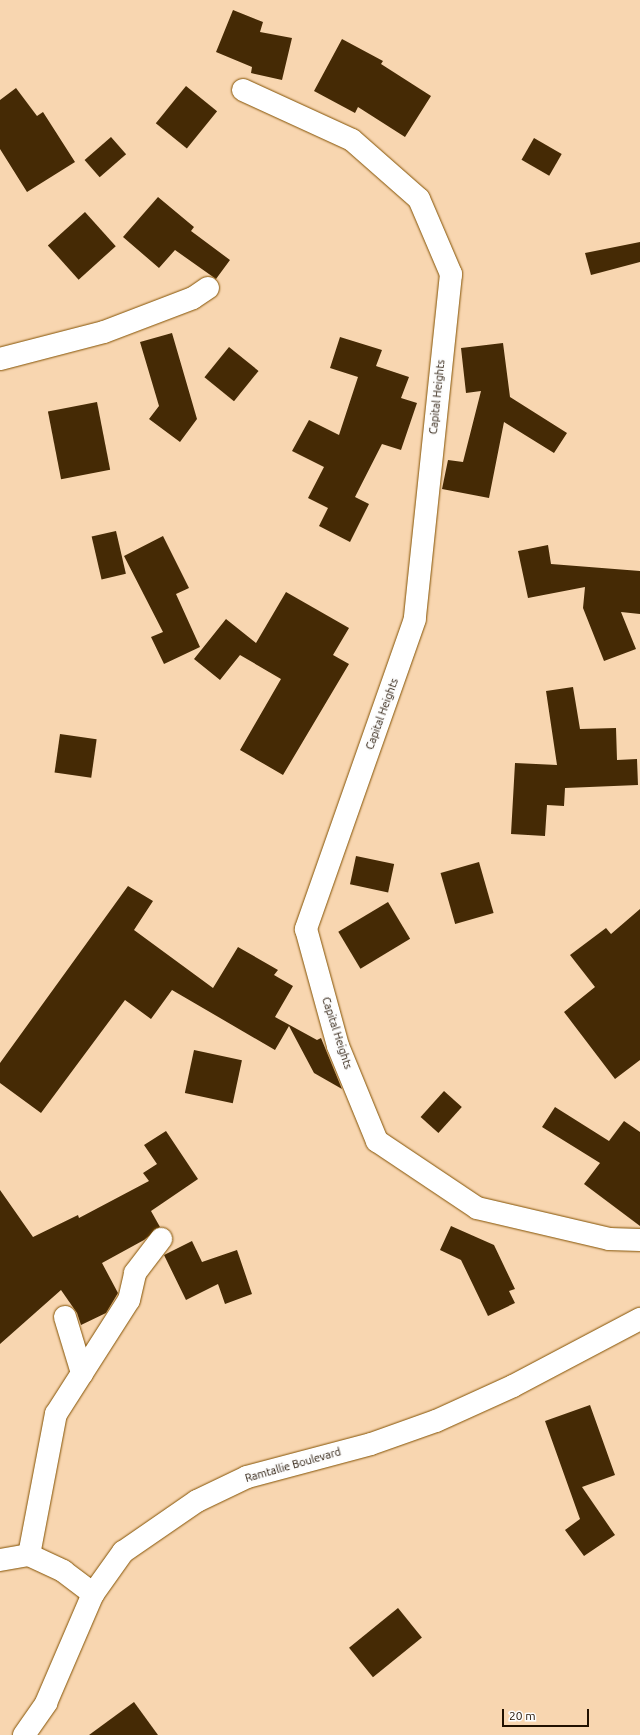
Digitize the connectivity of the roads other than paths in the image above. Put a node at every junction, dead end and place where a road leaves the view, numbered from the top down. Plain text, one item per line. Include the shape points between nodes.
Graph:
1 (243, 90) dead end
2 (208, 288) dead end
3 (0, 359) edge
4 (161, 1239) dead end
5 (640, 1240) edge
6 (66, 1317) dead end
7 (640, 1319) edge
8 (82, 1373) junction
9 (29, 1555) junction
10 (0, 1560) edge
11 (93, 1594) junction
12 (24, 1735) edge

1 - 5 street, Capital Heights via 352,140 419,199 451,274 415,620 306,929 338,1046 377,1141 478,1208 609,1239
2 - 3 street via 193,298 104,332
4 - 8 street via 135,1274 129,1300
6 - 8 street
7 - 11 street, Ramtallie Boulevard via 513,1386 436,1421 371,1444 247,1477 197,1501 123,1552
8 - 9 street via 56,1414
9 - 10 street
9 - 11 street via 63,1571
11 - 12 street, Ramtallie Boulevard via 46,1703

